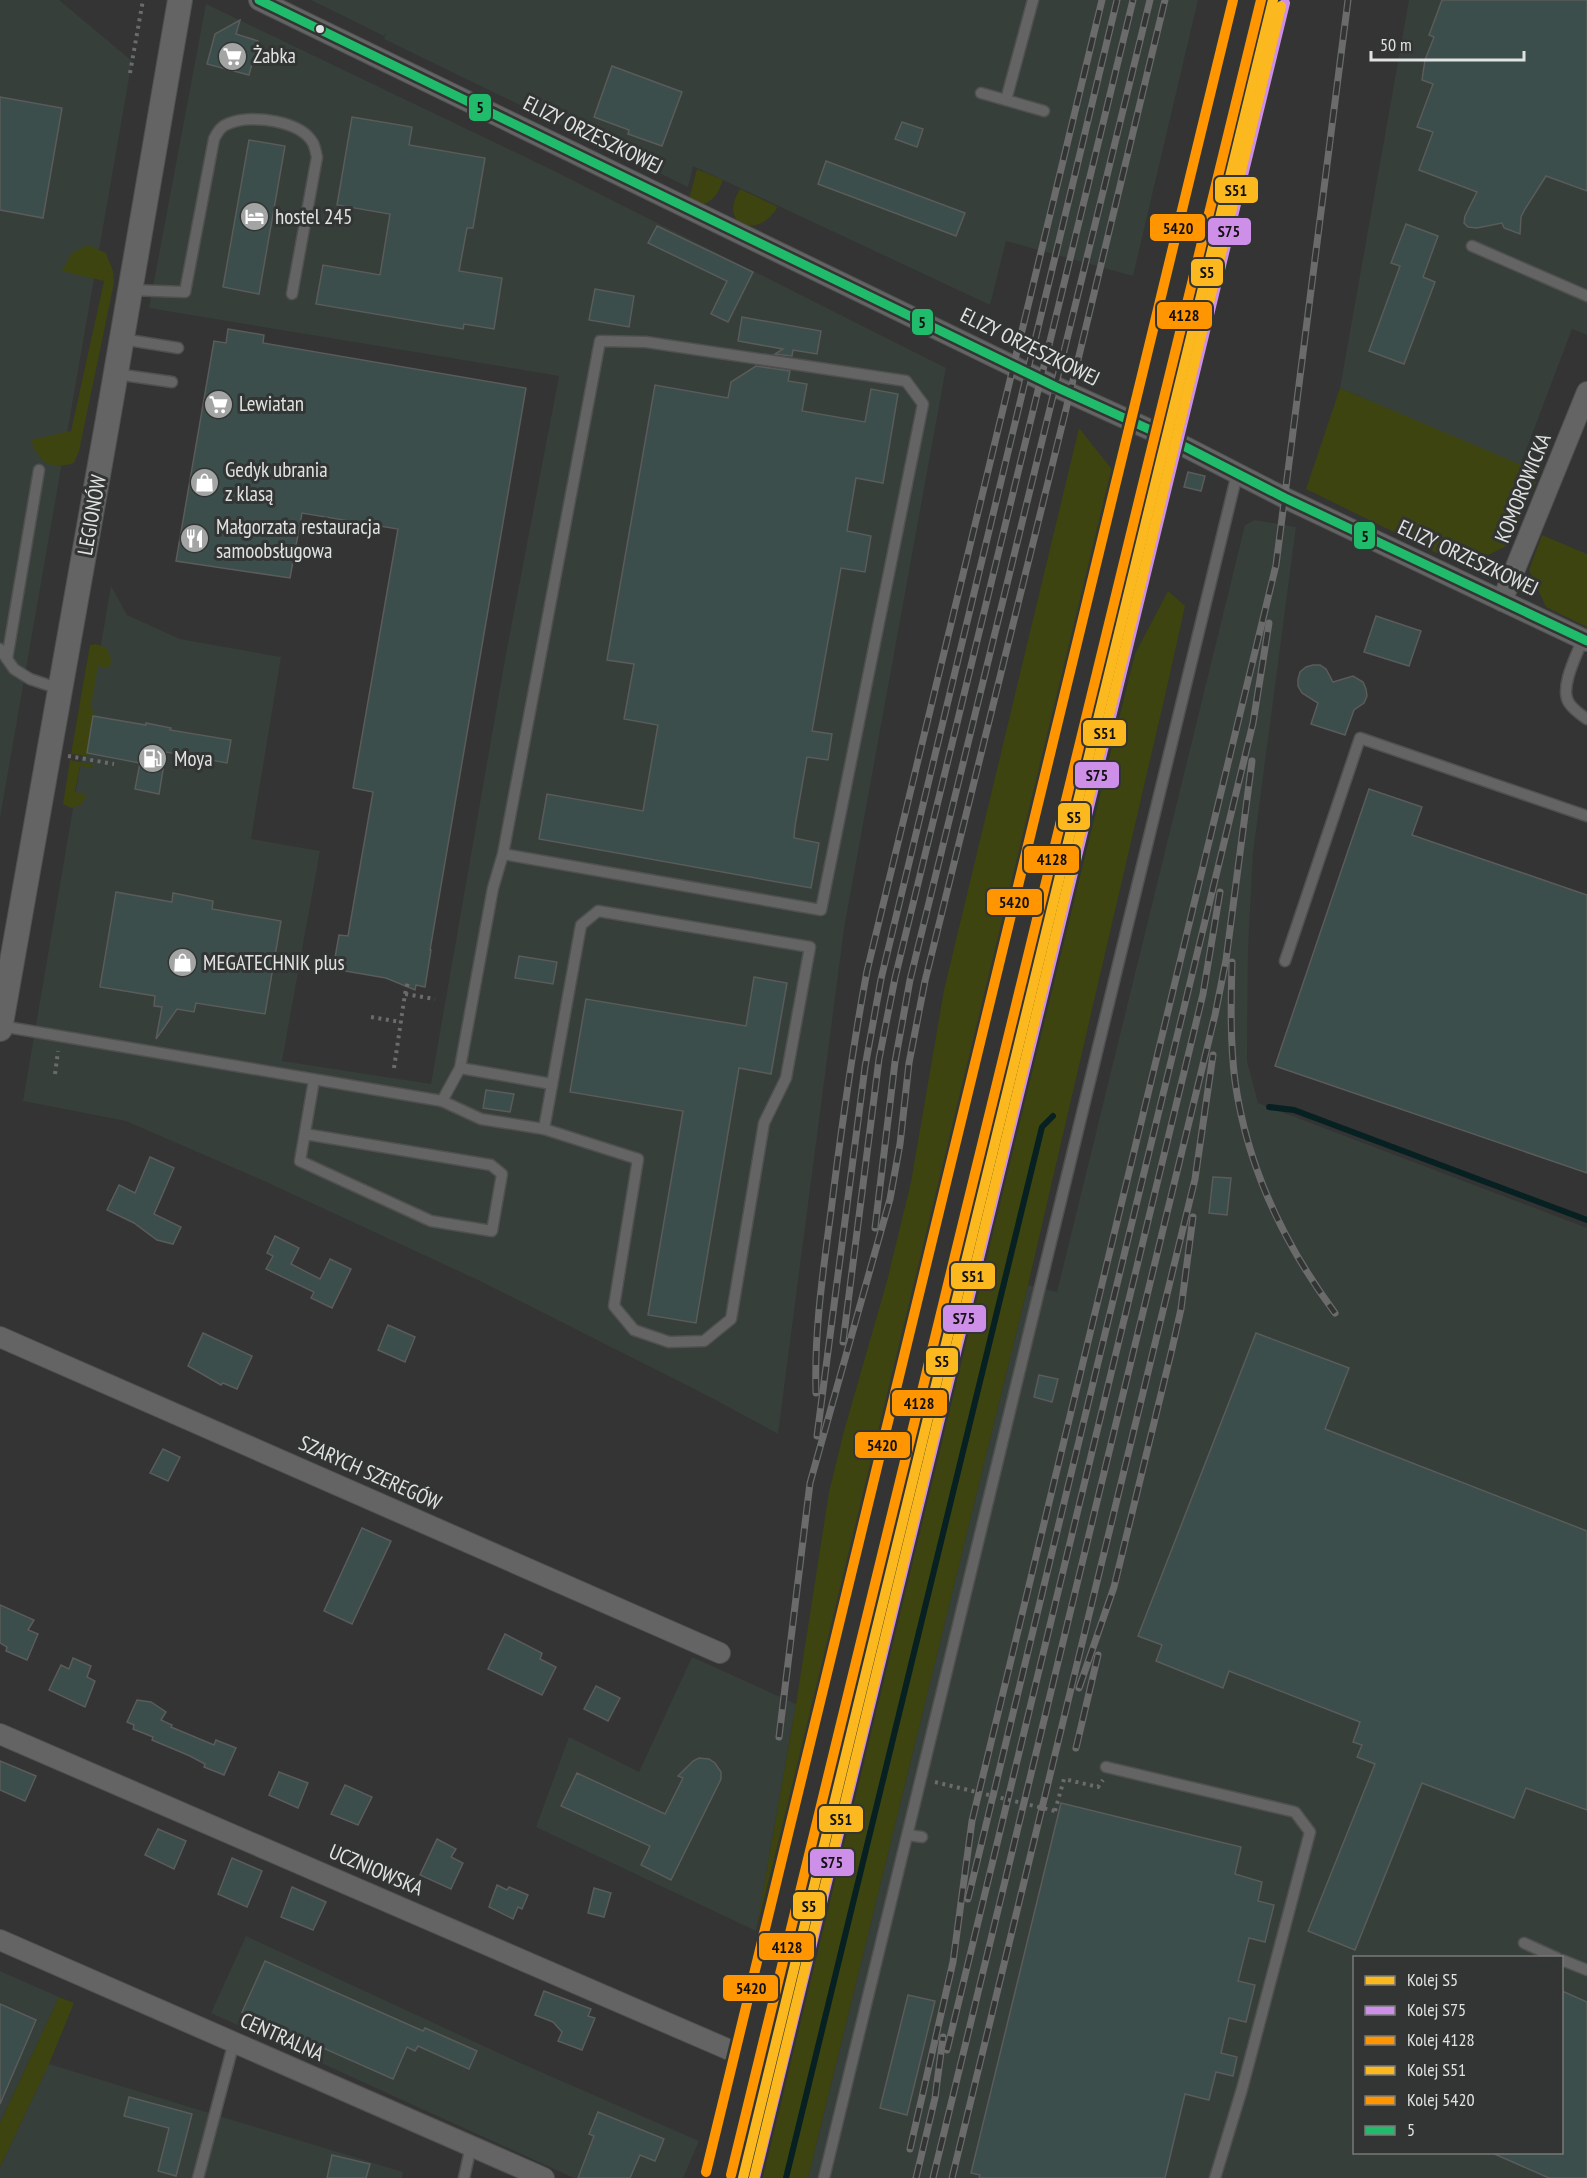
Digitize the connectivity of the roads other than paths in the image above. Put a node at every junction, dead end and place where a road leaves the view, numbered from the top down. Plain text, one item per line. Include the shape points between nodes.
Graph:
1 (180, 0) edge
2 (260, 0) edge
3 (1033, 0) edge
4 (981, 93) dead end
5 (1006, 100) junction
6 (1044, 111) dead end
7 (1472, 246) dead end
8 (130, 290) junction
9 (292, 294) dead end
10 (1587, 296) edge
11 (122, 339) junction
12 (178, 348) dead end
13 (116, 374) junction
14 (172, 382) dead end
15 (1587, 392) edge
16 (39, 470) dead end
17 (1237, 474) junction
18 (1502, 601) junction
19 (1585, 640) edge
20 (3, 654) edge
21 (60, 690) junction
22 (1587, 719) edge
23 (1587, 816) edge
24 (503, 854) junction
25 (1285, 961) dead end
26 (0, 1027) edge
27 (460, 1068) junction
28 (314, 1080) junction
29 (552, 1084) junction
30 (442, 1101) junction
31 (544, 1129) junction
32 (305, 1134) junction
33 (0, 1337) edge
34 (720, 1653) dead end
35 (0, 1734) edge
36 (1106, 1767) dead end
37 (908, 1834) junction
38 (921, 1837) dead end
39 (0, 1940) edge
40 (1524, 1944) dead end
41 (1552, 1956) edge
42 (1563, 1960) edge
43 (1587, 1970) edge
44 (234, 2042) junction
45 (732, 2051) dead end
46 (471, 2146) junction
47 (198, 2178) edge
48 (464, 2178) edge
49 (544, 2178) edge
50 (824, 2178) edge
51 (1215, 2178) edge

1 - 8 street, LEGIONÓW
2 - 17 street, ELIZY ORZESZKOWEJ
3 - 5 lane
4 - 5 lane
5 - 6 lane
7 - 10 lane
8 - 9 lane via 185,292 214,139 219,129 229,123 259,119 292,126 306,135 314,144 317,157
8 - 11 street, LEGIONÓW
11 - 12 lane
11 - 13 street, LEGIONÓW
13 - 14 lane
13 - 21 street, LEGIONÓW
15 - 18 street, KOMOROWICKA
16 - 20 lane
17 - 18 street, ELIZY ORZESZKOWEJ
17 - 37 lane
18 - 19 street, ELIZY ORZESZKOWEJ
19 - 22 lane via 1572,664 1566,689 1568,702
20 - 21 lane via 14,669
21 - 26 street, LEGIONÓW
23 - 25 lane via 1360,738
24 - 24 lane via 600,341 646,342 906,381 923,404 820,910
24 - 27 lane via 493,888
26 - 28 lane
27 - 29 lane
27 - 30 lane
28 - 30 lane
28 - 32 lane
29 - 31 lane
29 - 31 lane via 581,925 598,911 810,947 786,1078 764,1123 731,1319 704,1341 669,1342 634,1330 614,1306 638,1159
30 - 31 lane via 481,1119
32 - 32 lane via 300,1161 431,1221 492,1231 502,1174 491,1165
33 - 34 street, SZARYCH SZEREGÓW
35 - 45 street, UCZNIOWSKA
36 - 51 lane via 1295,1812 1310,1832
37 - 38 lane
37 - 50 lane
39 - 44 street, CENTRALNA
40 - 41 lane
42 - 43 lane
44 - 46 street, CENTRALNA
44 - 47 lane
46 - 48 lane
46 - 49 street, CENTRALNA

